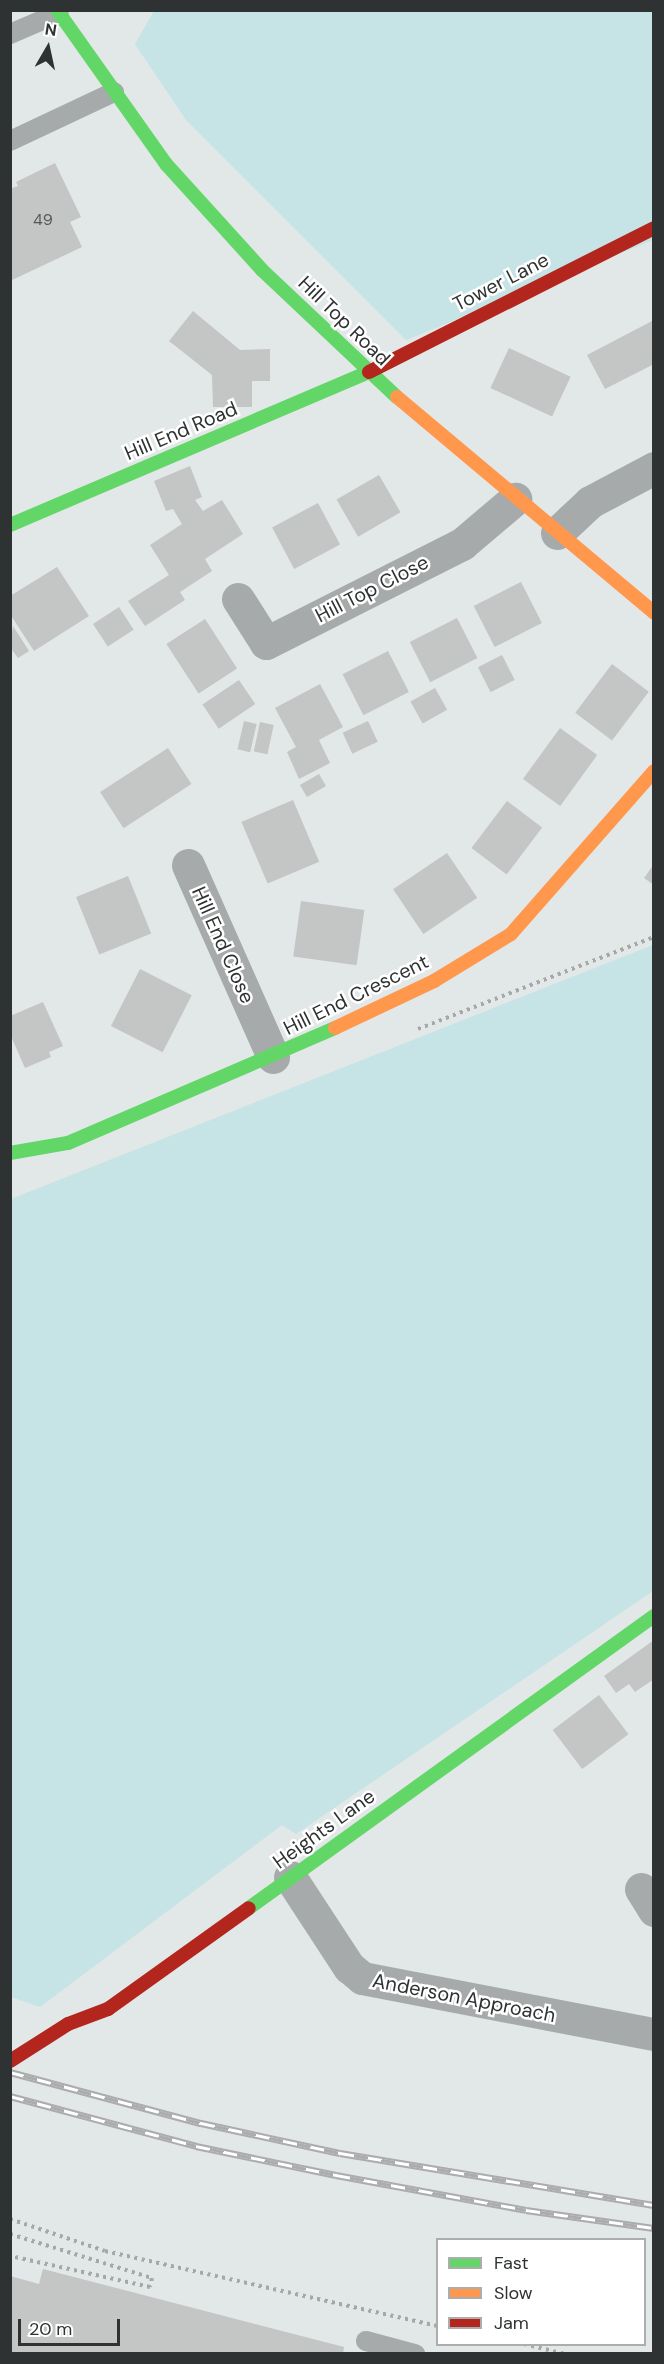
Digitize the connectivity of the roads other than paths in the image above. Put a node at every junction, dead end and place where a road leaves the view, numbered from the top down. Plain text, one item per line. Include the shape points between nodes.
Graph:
1 (58, 12) edge
2 (10, 34) edge
3 (114, 92) junction
4 (10, 141) edge
5 (654, 228) edge
6 (368, 372) junction
7 (654, 468) edge
8 (515, 499) junction
9 (10, 525) edge
10 (557, 533) junction
11 (238, 599) dead end
12 (654, 613) edge
13 (654, 771) edge
14 (188, 865) dead end
15 (273, 1057) junction
16 (10, 1153) edge
17 (654, 1616) edge
18 (290, 1877) junction
19 (654, 2034) edge
20 (10, 2061) edge
21 (366, 2341) dead end
22 (415, 2354) edge

1 - 2 lane
1 - 3 street, Hill Top Road
3 - 4 lane
3 - 6 street, Hill Top Road via 166,164 262,270
5 - 6 street, Tower Lane
6 - 8 street, Hill Top Road
6 - 9 street, Hill End Road
7 - 10 street via 590,502
8 - 10 street, Hill Top Road
8 - 11 street, Hill Top Close via 462,544 266,643
10 - 12 street, Hill Top Road
13 - 15 street, Hill End Crescent via 511,934 434,981
14 - 15 street, Hill End Close
15 - 16 street, Hill End Crescent via 68,1143
17 - 18 street, Heights Lane
18 - 19 street, Anderson Approach via 349,1967 362,1978
18 - 20 street, Heights Lane via 108,2009 68,2024
21 - 22 lane

